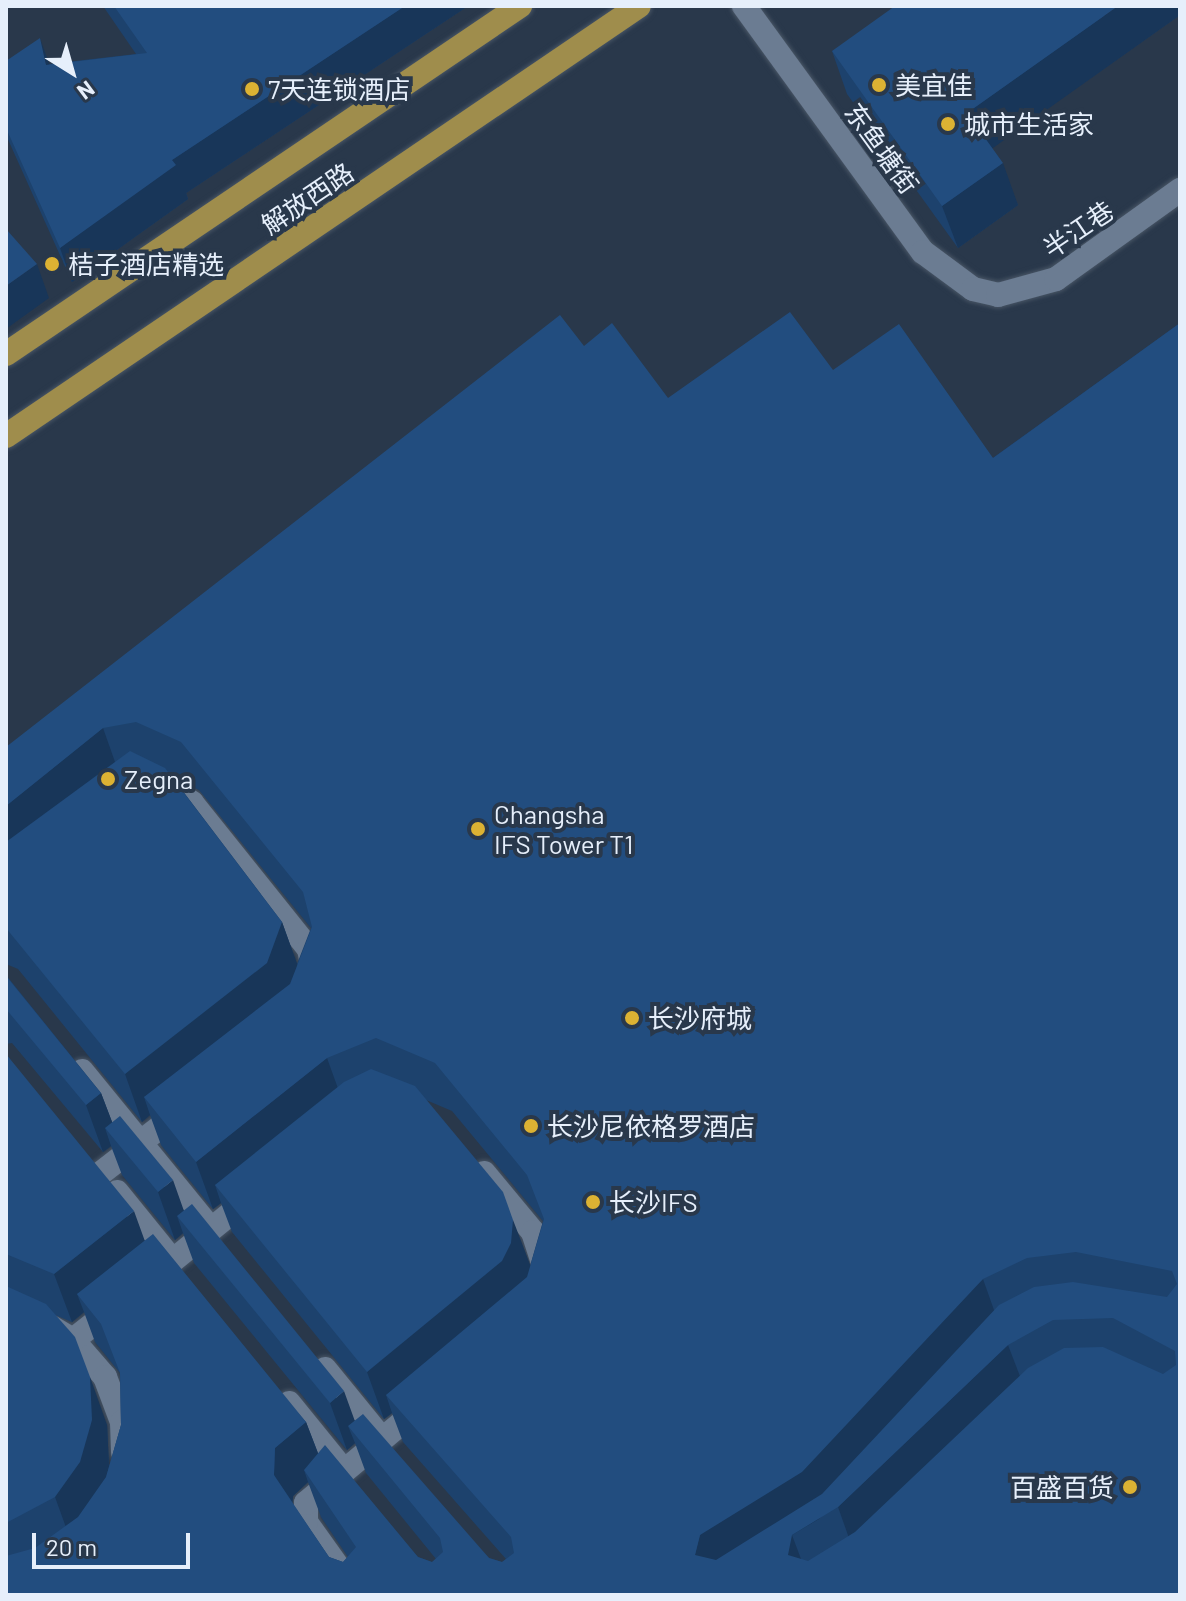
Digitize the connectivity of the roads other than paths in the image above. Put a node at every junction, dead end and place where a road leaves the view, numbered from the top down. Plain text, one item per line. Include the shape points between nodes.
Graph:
1 (520, 6) edge
2 (639, 6) edge
3 (744, 6) edge
4 (1180, 190) edge
5 (998, 295) joint
6 (6, 354) edge
7 (6, 436) edge
8 (148, 783) edge
9 (310, 998) edge
10 (64, 1049) edge
11 (200, 1096) edge
12 (140, 1143) junction
13 (82, 1150) edge
14 (469, 1155) edge
15 (101, 1173) junction
16 (270, 1182) edge
17 (211, 1229) junction
18 (231, 1254) edge
19 (173, 1260) junction
20 (193, 1285) edge
21 (543, 1295) edge
22 (6, 1310) edge
23 (73, 1340) junction
24 (311, 1352) edge
25 (273, 1383) edge
26 (443, 1388) edge
27 (381, 1438) junction
28 (400, 1462) edge
29 (343, 1469) junction
30 (121, 1481) edge
31 (361, 1491) edge
32 (358, 1595) edge

1 - 6 main road, 解放西路
2 - 7 main road, 解放西路
3 - 5 lane, 东鱼塘街 via 923,252 948,276
4 - 5 lane, 半江巷 via 1056,279
8 - 9 lane via 192,803 309,949 315,970
10 - 12 lane
11 - 12 lane
12 - 15 lane
12 - 17 lane
13 - 15 lane
14 - 21 lane via 533,1232 546,1265
15 - 19 lane
16 - 17 lane
17 - 18 lane
17 - 19 lane
19 - 20 lane
19 - 23 lane
22 - 23 lane via 31,1315
23 - 30 lane via 105,1377 122,1422
24 - 27 lane
25 - 29 lane
26 - 27 lane
27 - 28 lane
27 - 29 lane
29 - 31 lane
29 - 32 lane via 306,1503 306,1522

